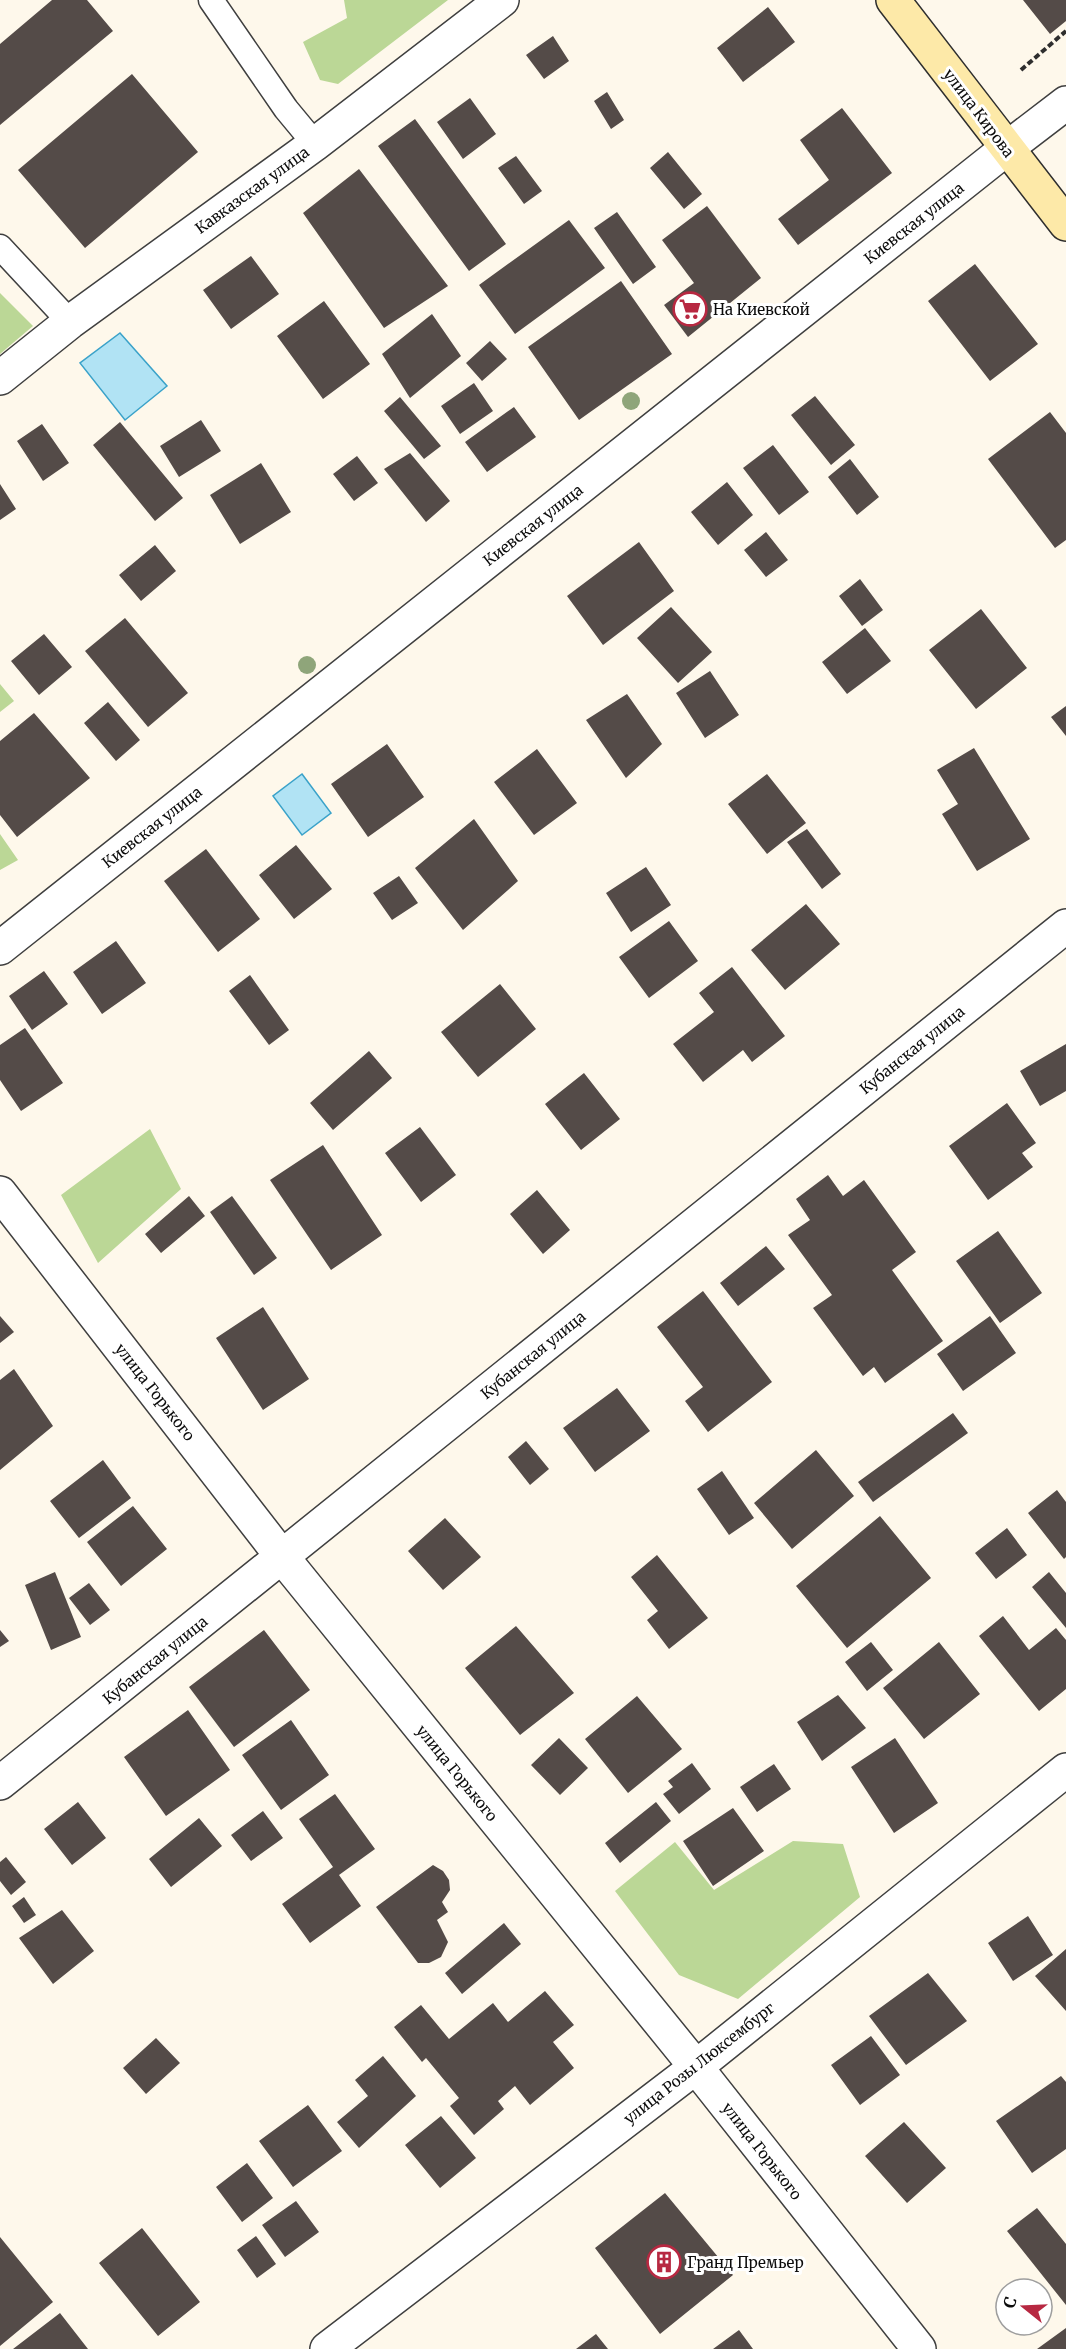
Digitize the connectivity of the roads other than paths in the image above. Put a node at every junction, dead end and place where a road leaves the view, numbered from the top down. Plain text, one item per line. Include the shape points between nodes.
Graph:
1 (211, 0) edge
2 (502, 0) edge
3 (893, 0) edge
4 (1066, 103) edge
5 (315, 144) junction
6 (1006, 149) junction
7 (1066, 224) edge
8 (0, 247) edge
9 (70, 322) junction
10 (0, 378) edge
11 (1066, 926) edge
12 (0, 948) edge
13 (0, 1193) edge
14 (282, 1558) junction
15 (1066, 1770) edge
16 (0, 1783) edge
17 (696, 2067) junction
18 (327, 2349) edge
19 (920, 2349) edge

1 - 5 lane via 286,109
2 - 5 street, Кавказская улица
3 - 6 main road, улица Кирова
4 - 6 street, Киевская улица
5 - 9 street, Кавказская улица
6 - 7 main road, улица Кирова
6 - 12 street, Киевская улица
8 - 9 lane
9 - 10 street, Кавказская улица
11 - 14 street, Кубанская улица
13 - 14 street, улица Горького
14 - 16 street, Кубанская улица
14 - 17 street, улица Горького
15 - 17 street, улица Розы Люксембург
17 - 18 street, улица Розы Люксембург
17 - 19 street, улица Горького

